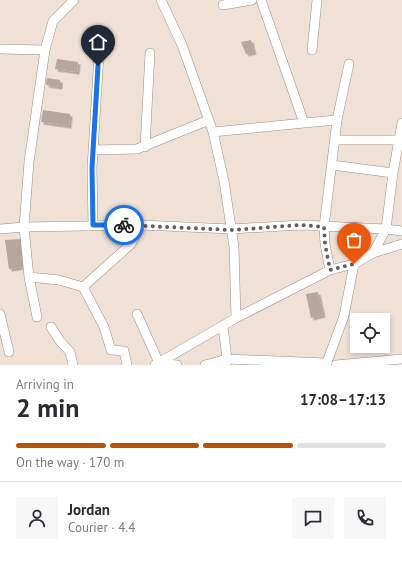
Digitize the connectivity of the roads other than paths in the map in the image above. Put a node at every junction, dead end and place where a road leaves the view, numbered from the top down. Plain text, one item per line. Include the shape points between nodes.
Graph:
1 (74, 0) edge
2 (161, 0) edge
3 (252, 0) edge
4 (261, 0) edge
5 (316, 0) edge
6 (223, 5) dead end
7 (100, 38) dead end
8 (0, 49) edge
9 (45, 50) junction
10 (312, 50) dead end
11 (150, 53) dead end
12 (350, 64) dead end
13 (209, 120) junction
14 (337, 120) junction
15 (304, 123) junction
16 (402, 123) edge
17 (213, 132) junction
18 (335, 140) junction
19 (400, 140) junction
20 (145, 147) junction
21 (94, 150) junction
22 (332, 165) junction
23 (393, 173) junction
24 (93, 225) junction
25 (141, 225) junction
26 (24, 227) junction
27 (324, 227) junction
28 (0, 229) edge
29 (386, 229) junction
30 (231, 230) junction
31 (402, 232) edge
32 (402, 244) edge
33 (373, 253) junction
34 (354, 264) junction
35 (330, 270) junction
36 (29, 277) junction
37 (84, 287) junction
38 (0, 314) edge
39 (137, 314) dead end
40 (37, 317) dead end
41 (236, 318) junction
42 (51, 327) dead end
43 (223, 327) junction
44 (8, 352) dead end
45 (402, 359) edge
46 (226, 362) edge
47 (157, 364) edge
48 (326, 364) edge
49 (73, 365) edge
50 (127, 365) edge
51 (177, 365) edge
52 (205, 365) edge
53 (336, 365) edge

1 - 9 street via 53,21
2 - 13 street via 182,45
3 - 6 street
4 - 15 street
5 - 10 street
7 - 21 street
8 - 9 street
9 - 26 street via 29,162
11 - 20 street
12 - 14 street
13 - 17 street
13 - 20 street
14 - 15 street
14 - 18 street
15 - 17 street
16 - 19 street
17 - 30 street
18 - 19 street
18 - 22 street
19 - 23 street
20 - 21 street
21 - 24 street
22 - 23 street
22 - 27 street
23 - 29 street
24 - 25 street
24 - 26 street
25 - 30 street
25 - 37 street via 131,244 120,256
26 - 28 street
26 - 36 street
27 - 29 street
27 - 30 street via 301,225
27 - 35 street
29 - 31 street
29 - 33 street
30 - 41 street via 234,247
32 - 33 street
33 - 34 street
34 - 35 street
34 - 48 street via 344,316
35 - 41 street
36 - 37 street via 59,280
36 - 40 street
37 - 50 street via 104,327 111,350 124,351
38 - 44 street
39 - 47 street
41 - 43 street
42 - 49 street via 70,352
43 - 46 street
43 - 47 street
45 - 53 street
46 - 48 street
46 - 52 street
47 - 51 street

